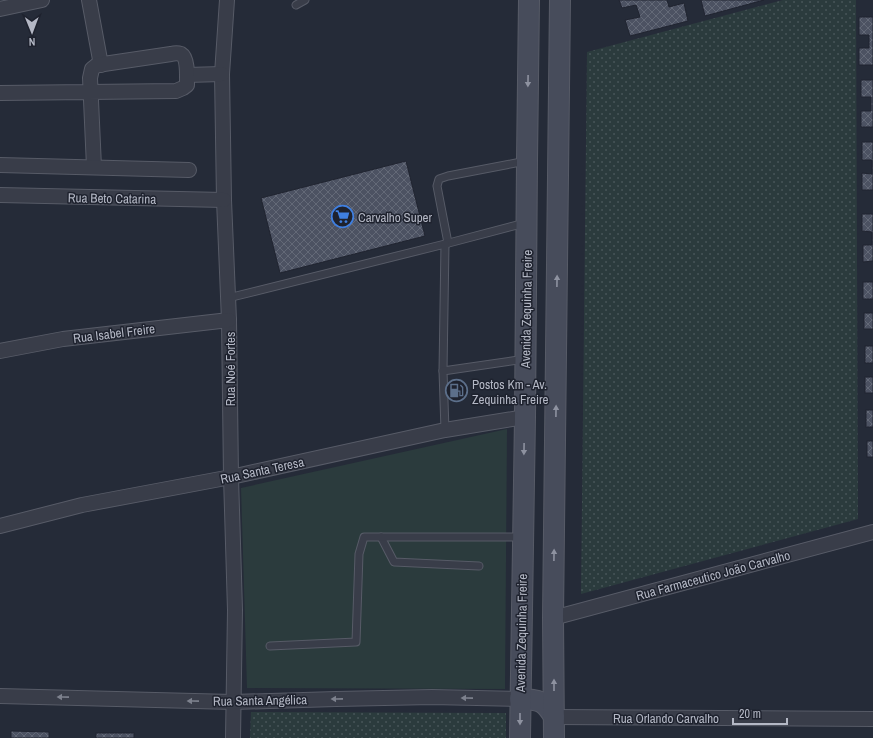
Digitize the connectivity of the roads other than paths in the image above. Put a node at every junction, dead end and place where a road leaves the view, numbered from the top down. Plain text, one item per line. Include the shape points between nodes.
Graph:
1 (42, 0) edge
2 (89, 0) edge
3 (227, 0) edge
4 (305, 0) edge
5 (296, 5) dead end
6 (529, 7) edge
7 (560, 8) edge
8 (0, 9) edge
9 (559, 58) junction
10 (528, 59) junction
11 (101, 65) junction
12 (222, 74) junction
13 (187, 75) junction
14 (0, 92) edge
15 (91, 92) junction
16 (527, 161) junction
17 (0, 165) edge
18 (94, 167) junction
19 (189, 170) dead end
20 (0, 195) edge
21 (224, 200) junction
22 (527, 223) junction
23 (446, 244) junction
24 (228, 298) junction
25 (229, 320) junction
26 (0, 351) edge
27 (525, 359) junction
28 (442, 371) junction
29 (525, 417) junction
30 (445, 430) junction
31 (231, 477) junction
32 (0, 526) edge
33 (873, 532) edge
34 (381, 537) junction
35 (523, 537) junction
36 (479, 566) dead end
37 (553, 618) junction
38 (270, 646) dead end
39 (0, 696) edge
40 (520, 699) junction
41 (233, 702) junction
42 (554, 717) junction
43 (873, 719) edge
44 (233, 738) edge
45 (520, 738) edge
46 (554, 738) edge

1 - 8 street
2 - 11 street
3 - 12 street, Rua Noé Fortes
4 - 5 lane
6 - 7 main road via 540,24 556,20
6 - 10 main road, Avenida Zequinha Freire
7 - 9 main road
9 - 10 main road via 545,54
37 -> 9 main road
10 -> 16 main road, Avenida Zequinha Freire
11 - 13 street via 179,53 186,61
11 - 15 street via 92,69
12 - 13 street
12 - 21 street, Rua Noé Fortes
13 - 15 street via 187,85 176,91
14 - 15 street
15 - 18 street
16 - 22 main road, Avenida Zequinha Freire
16 - 23 lane via 440,179 437,186
17 - 18 street
18 - 19 street
20 - 21 street, Rua Beto Catarina
21 - 24 street, Rua Noé Fortes
22 - 23 lane
22 - 27 main road, Avenida Zequinha Freire
23 - 24 lane
23 - 28 lane
24 - 25 street, Rua Noé Fortes
25 - 26 street, Rua Isabel Freire via 63,339
25 - 31 street, Rua Noé Fortes
27 - 28 lane
27 - 29 main road, Avenida Zequinha Freire
28 - 30 lane
29 - 30 street, Rua Santa Teresa
29 -> 35 main road, Avenida Zequinha Freire
30 - 31 street, Rua Santa Teresa
31 - 32 street, Rua Santa Teresa via 82,505
31 - 41 street, Rua Noé Fortes via 235,610
33 - 37 street, Rua Farmaceutico João Carvalho
34 - 35 lane
34 - 36 lane via 394,562
34 - 38 lane via 364,537 359,554 356,642
35 - 40 main road, Avenida Zequinha Freire
42 -> 37 main road
41 -> 39 street, Rua Santa Angélica
40 -> 41 street, Rua Santa Angélica via 432,697
40 - 42 main road via 543,702
40 -> 45 main road, Avenida Zequinha Freire
41 - 44 street, Rua Noé Fortes
42 - 43 street, Rua Orlando Carvalho
42 - 46 main road

